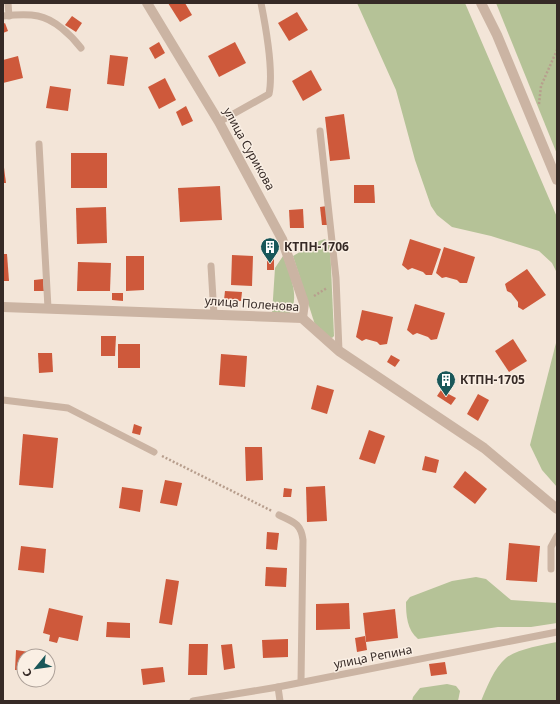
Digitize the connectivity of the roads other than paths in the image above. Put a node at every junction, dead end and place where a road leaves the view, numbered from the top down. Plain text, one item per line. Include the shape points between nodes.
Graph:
1 (8, 3) edge
2 (147, 3) edge
3 (261, 3) edge
4 (481, 3) edge
5 (6, 16) edge
6 (80, 48) dead end
7 (219, 122) junction
8 (320, 131) dead end
9 (39, 144) dead end
10 (557, 180) edge
11 (211, 266) dead end
12 (3, 307) edge
13 (48, 308) junction
14 (214, 315) junction
15 (302, 318) junction
16 (339, 351) junction
17 (3, 400) edge
18 (154, 452) road end
19 (557, 509) edge
20 (279, 515) road end
21 (557, 536) edge
22 (551, 569) dead end
23 (557, 632) edge
24 (301, 682) junction
25 (278, 687) junction
26 (193, 701) edge
27 (280, 701) edge

1 - 5 lane
2 - 7 street, улица Сурикова
3 - 7 lane via 268,45 271,85 269,94
4 - 10 street via 503,49
5 - 6 lane via 38,16 73,38
7 - 15 street, улица Сурикова via 282,239 304,303
8 - 16 lane via 336,278
9 - 13 lane
11 - 14 lane
12 - 13 street, улица Поленова
13 - 14 street, улица Поленова
14 - 15 street, улица Поленова
15 - 16 street, улица Поленова
16 - 19 street, улица Поленова via 484,448
17 - 18 lane via 68,408
20 - 24 lane via 298,524 302,532
21 - 22 lane via 551,547
23 - 24 lane, улица Репина
24 - 25 lane, улица Репина
25 - 26 lane, улица Репина
25 - 27 lane

